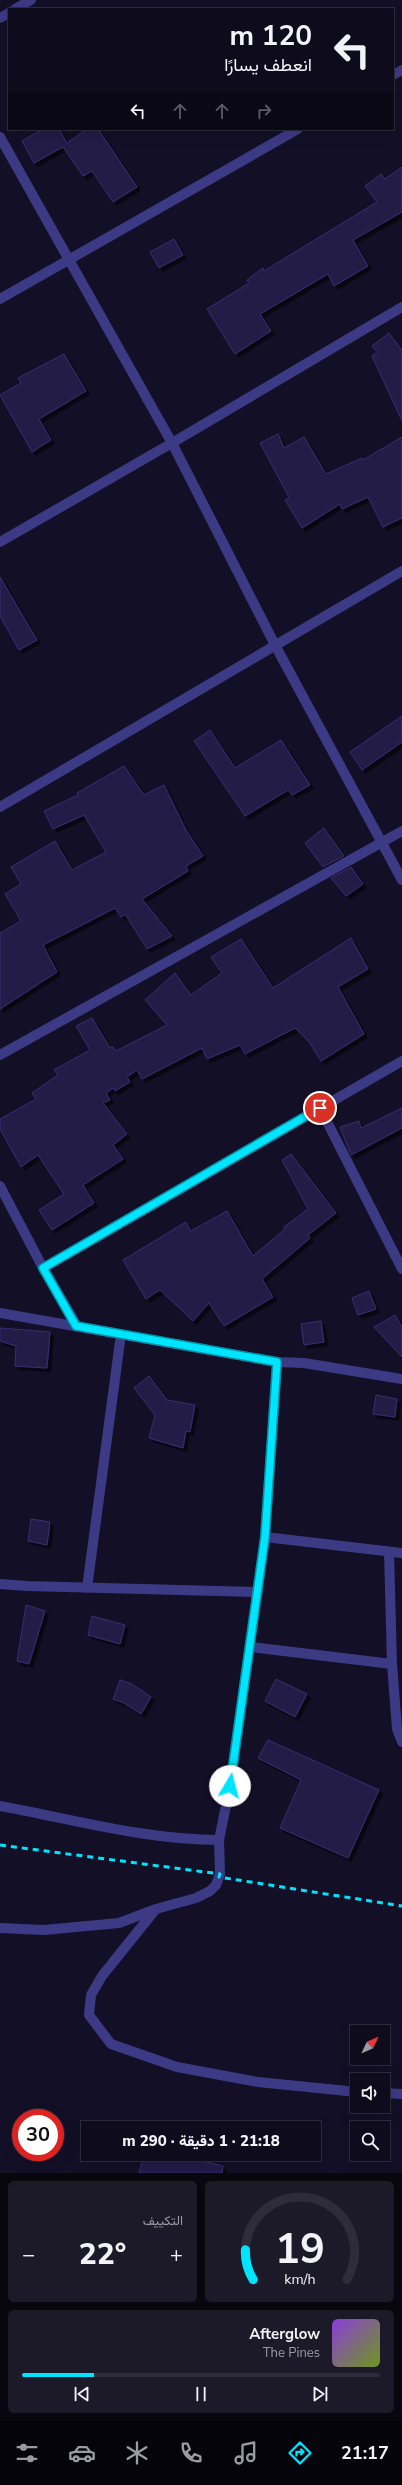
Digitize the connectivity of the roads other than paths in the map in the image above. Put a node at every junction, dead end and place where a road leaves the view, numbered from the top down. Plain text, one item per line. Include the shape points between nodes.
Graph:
1 (30, 0) edge
2 (17, 8) edge
3 (296, 130) edge
4 (0, 137) edge
5 (67, 260) junction
6 (0, 299) edge
7 (402, 307) edge
8 (172, 443) junction
9 (0, 542) edge
10 (402, 571) edge
11 (275, 645) junction
12 (0, 807) edge
13 (402, 831) edge
14 (381, 843) junction
15 (402, 880) edge
16 (0, 1055) edge
17 (402, 1060) edge
18 (320, 1108) junction
19 (0, 1186) edge
20 (43, 1268) junction
21 (402, 1269) edge
22 (0, 1313) edge
23 (76, 1326) junction
24 (121, 1334) junction
25 (277, 1362) junction
26 (402, 1379) edge
27 (265, 1537) junction
28 (389, 1552) junction
29 (402, 1553) edge
30 (0, 1584) edge
31 (86, 1588) junction
32 (258, 1592) junction
33 (250, 1647) junction
34 (392, 1664) junction
35 (402, 1742) edge
36 (0, 1806) edge
37 (219, 1840) junction
38 (156, 1909) junction
39 (2, 1931) edge
40 (350, 2091) edge
41 (390, 2093) edge
42 (402, 2094) edge

1 - 2 street
3 - 5 street
4 - 5 street
5 - 6 street
5 - 8 street
7 - 8 street
8 - 9 street
8 - 11 street
10 - 11 street
11 - 12 street
11 - 14 street
13 - 14 street
14 - 15 street
14 - 16 street
17 - 18 street
18 - 20 street
18 - 21 street
19 - 20 street
20 - 23 street
22 - 23 street
23 - 24 street
24 - 25 street
24 - 31 street
25 - 26 street via 304,1363
25 - 27 street
27 - 28 street
27 - 32 street
28 - 29 street
28 - 34 street
30 - 31 street
31 - 32 street
32 - 33 street
33 - 34 street
33 - 37 street via 230,1786
34 - 35 street via 397,1728
36 - 37 street via 138,1831 199,1840
37 - 38 street via 220,1874 216,1885 196,1898
38 - 39 street via 119,1923
38 - 40 street via 102,1976 91,1995 89,2015 111,2044 177,2067 258,2082
41 - 42 street

